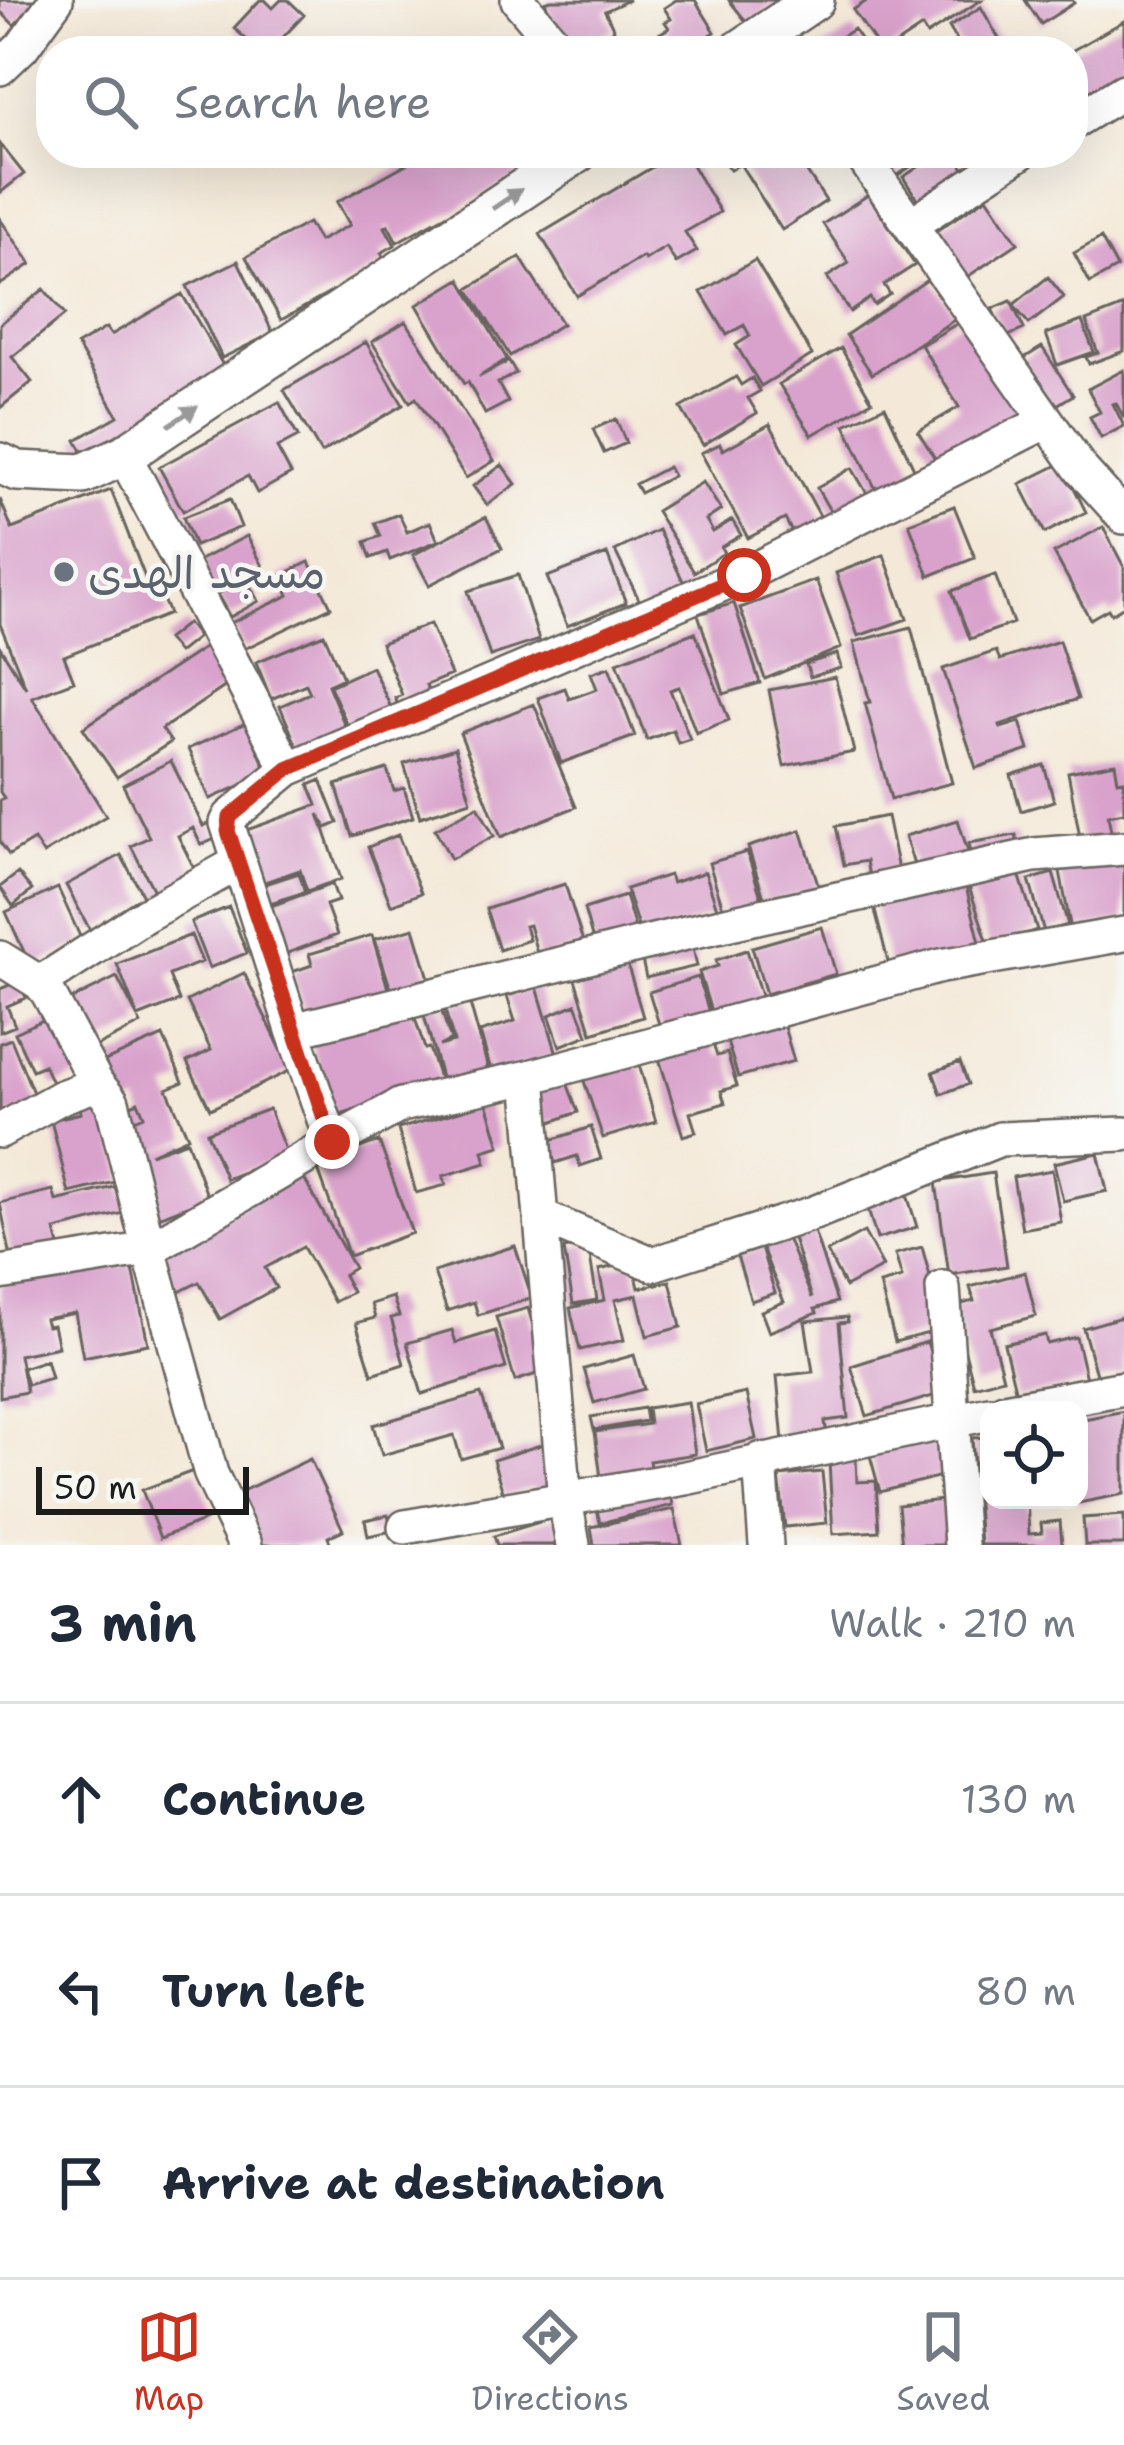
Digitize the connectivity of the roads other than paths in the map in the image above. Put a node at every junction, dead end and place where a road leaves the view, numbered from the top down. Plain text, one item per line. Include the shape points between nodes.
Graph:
1 (56, 0) edge
2 (518, 0) edge
3 (814, 0) edge
4 (548, 36) edge
5 (784, 36) edge
6 (7, 46) edge
7 (1124, 91) edge
8 (1088, 113) edge
9 (554, 168) edge
10 (870, 168) edge
11 (997, 168) edge
12 (910, 225) junction
13 (1047, 421) junction
14 (124, 455) junction
15 (0, 463) edge
16 (1124, 517) edge
17 (288, 769) junction
18 (1124, 848) edge
19 (238, 863) junction
20 (1124, 934) edge
21 (0, 958) edge
22 (40, 983) junction
23 (293, 1030) junction
24 (529, 1077) junction
25 (97, 1084) junction
26 (0, 1131) edge
27 (1124, 1134) edge
28 (332, 1142) junction
29 (541, 1217) junction
30 (148, 1249) junction
31 (0, 1273) edge
32 (943, 1288) dead end
33 (1124, 1388) edge
34 (1053, 1401) edge
35 (980, 1415) edge
36 (952, 1420) junction
37 (760, 1460) junction
38 (565, 1500) junction
39 (405, 1527) dead end
40 (245, 1545) edge
41 (573, 1545) edge
42 (766, 1545) edge
43 (962, 1545) edge

1 - 6 street
2 - 4 street
3 - 5 street
7 - 8 street
14 -> 9 street
10 - 12 street
11 - 12 street
12 - 13 street
13 - 16 street
13 - 17 street via 744,575
14 - 15 street via 82,474
14 - 17 street
17 - 19 street via 230,817
18 - 23 street via 1034,856
19 - 22 street
19 - 23 street
20 - 24 street via 941,966
21 - 22 street
22 - 25 street
23 - 28 street
24 - 28 street via 401,1106
24 - 29 street
25 - 26 street
25 - 30 street via 112,1102
27 - 29 street via 1000,1138 814,1213 653,1264
28 - 30 street
29 - 38 street
30 - 31 street
30 - 40 street via 211,1474
32 - 36 street
33 - 34 street
35 - 36 street
36 - 37 street
36 - 43 street
37 - 38 street
37 - 42 street
38 - 39 street
38 - 41 street

